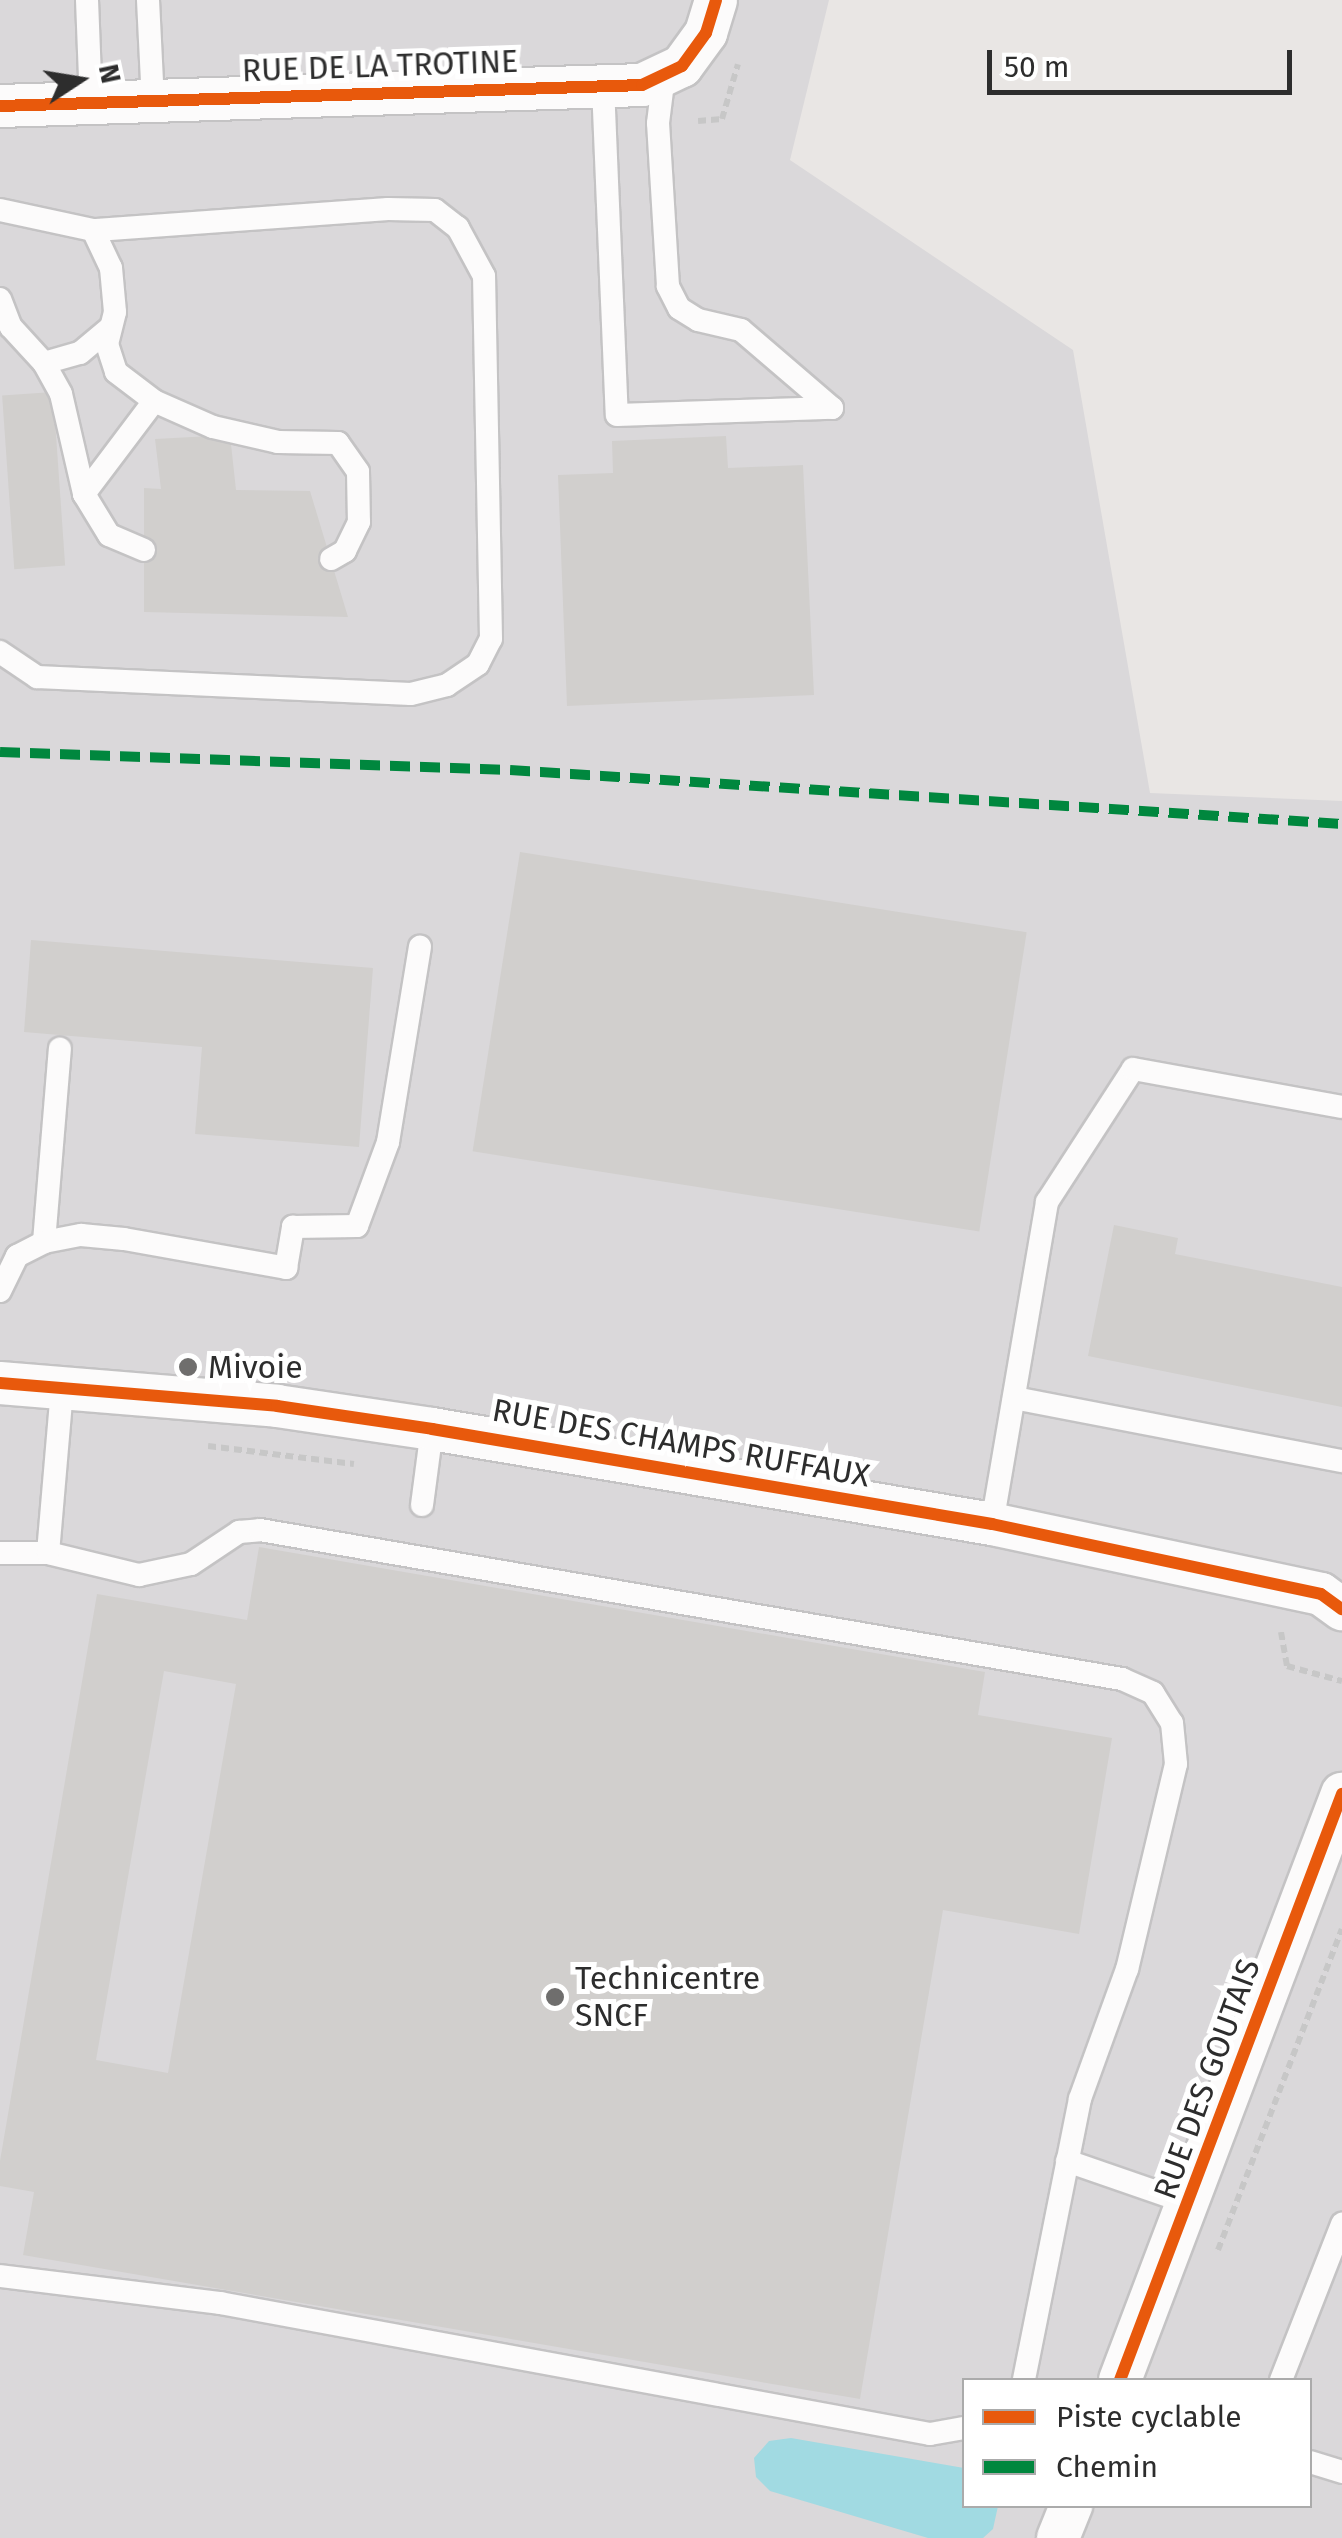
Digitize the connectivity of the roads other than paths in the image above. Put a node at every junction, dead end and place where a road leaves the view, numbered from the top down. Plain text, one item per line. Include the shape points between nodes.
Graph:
1 (86, 0) edge
2 (148, 0) edge
3 (716, 0) edge
4 (664, 74) junction
5 (603, 86) junction
6 (153, 101) junction
7 (91, 103) junction
8 (0, 106) edge
9 (0, 210) edge
10 (93, 230) junction
11 (0, 298) edge
12 (110, 328) junction
13 (44, 363) junction
14 (154, 401) junction
15 (84, 494) junction
16 (144, 550) dead end
17 (331, 559) dead end
18 (0, 652) edge
19 (420, 947) dead end
20 (60, 1049) dead end
21 (1342, 1107) edge
22 (44, 1242) junction
23 (0, 1291) edge
24 (0, 1384) edge
25 (62, 1389) junction
26 (1014, 1398) junction
27 (432, 1429) junction
28 (1342, 1462) edge
29 (422, 1505) dead end
30 (992, 1524) junction
31 (0, 1553) edge
32 (48, 1553) junction
33 (1342, 1609) edge
34 (1342, 1794) edge
35 (1068, 2161) junction
36 (1191, 2204) junction
37 (1342, 2224) edge
38 (0, 2276) edge
39 (1024, 2378) edge
40 (1121, 2378) edge
41 (1282, 2378) edge
42 (962, 2428) edge
43 (1312, 2463) edge
44 (1342, 2472) edge
45 (1070, 2508) edge
46 (1058, 2538) edge

1 - 7 lane
2 - 6 lane
3 - 4 street, RUE DE LA TROTINE via 706,33 682,66
4 - 5 street, RUE DE LA TROTINE via 642,85
4 - 5 lane via 658,123 668,286 679,308 741,330 832,408 617,415
5 - 6 street, RUE DE LA TROTINE
6 - 7 street, RUE DE LA TROTINE
7 - 8 street, RUE DE LA TROTINE
9 - 10 lane
10 - 12 lane via 112,268
10 - 18 lane via 388,209 435,210 458,228 484,276 491,639 478,664 447,685 411,694 37,677
11 - 13 lane via 11,327
12 - 13 lane via 80,353
12 - 14 lane via 116,372
13 - 15 lane via 61,394
14 - 15 lane
14 - 17 lane via 212,427 278,442 338,443 358,472 358,522 345,551
15 - 16 lane via 109,535
19 - 22 lane via 388,1142 357,1226 293,1227 286,1268 124,1238 81,1235
20 - 22 lane
21 - 26 lane via 1133,1069 1047,1202
22 - 23 lane via 17,1256
24 - 25 street, RUE DES CHAMPS RUFFAUX
25 - 27 street, RUE DES CHAMPS RUFFAUX via 277,1406
25 - 32 lane
26 - 28 lane
26 - 30 lane
27 - 29 lane
27 - 30 street, RUE DES CHAMPS RUFFAUX
30 - 33 street, RUE DES CHAMPS RUFFAUX via 1320,1594
31 - 32 lane
32 - 35 lane via 152,1574 191,1564 239,1532 260,1530 1122,1679 1153,1693 1172,1724 1176,1764 1127,1969 1080,2099
34 - 36 street, RUE DES GOUTAIS
35 - 36 lane
35 - 39 lane
36 - 40 street, RUE DES GOUTAIS
37 - 41 lane
38 - 42 lane via 220,2304 930,2434
43 - 44 lane
45 - 46 street

